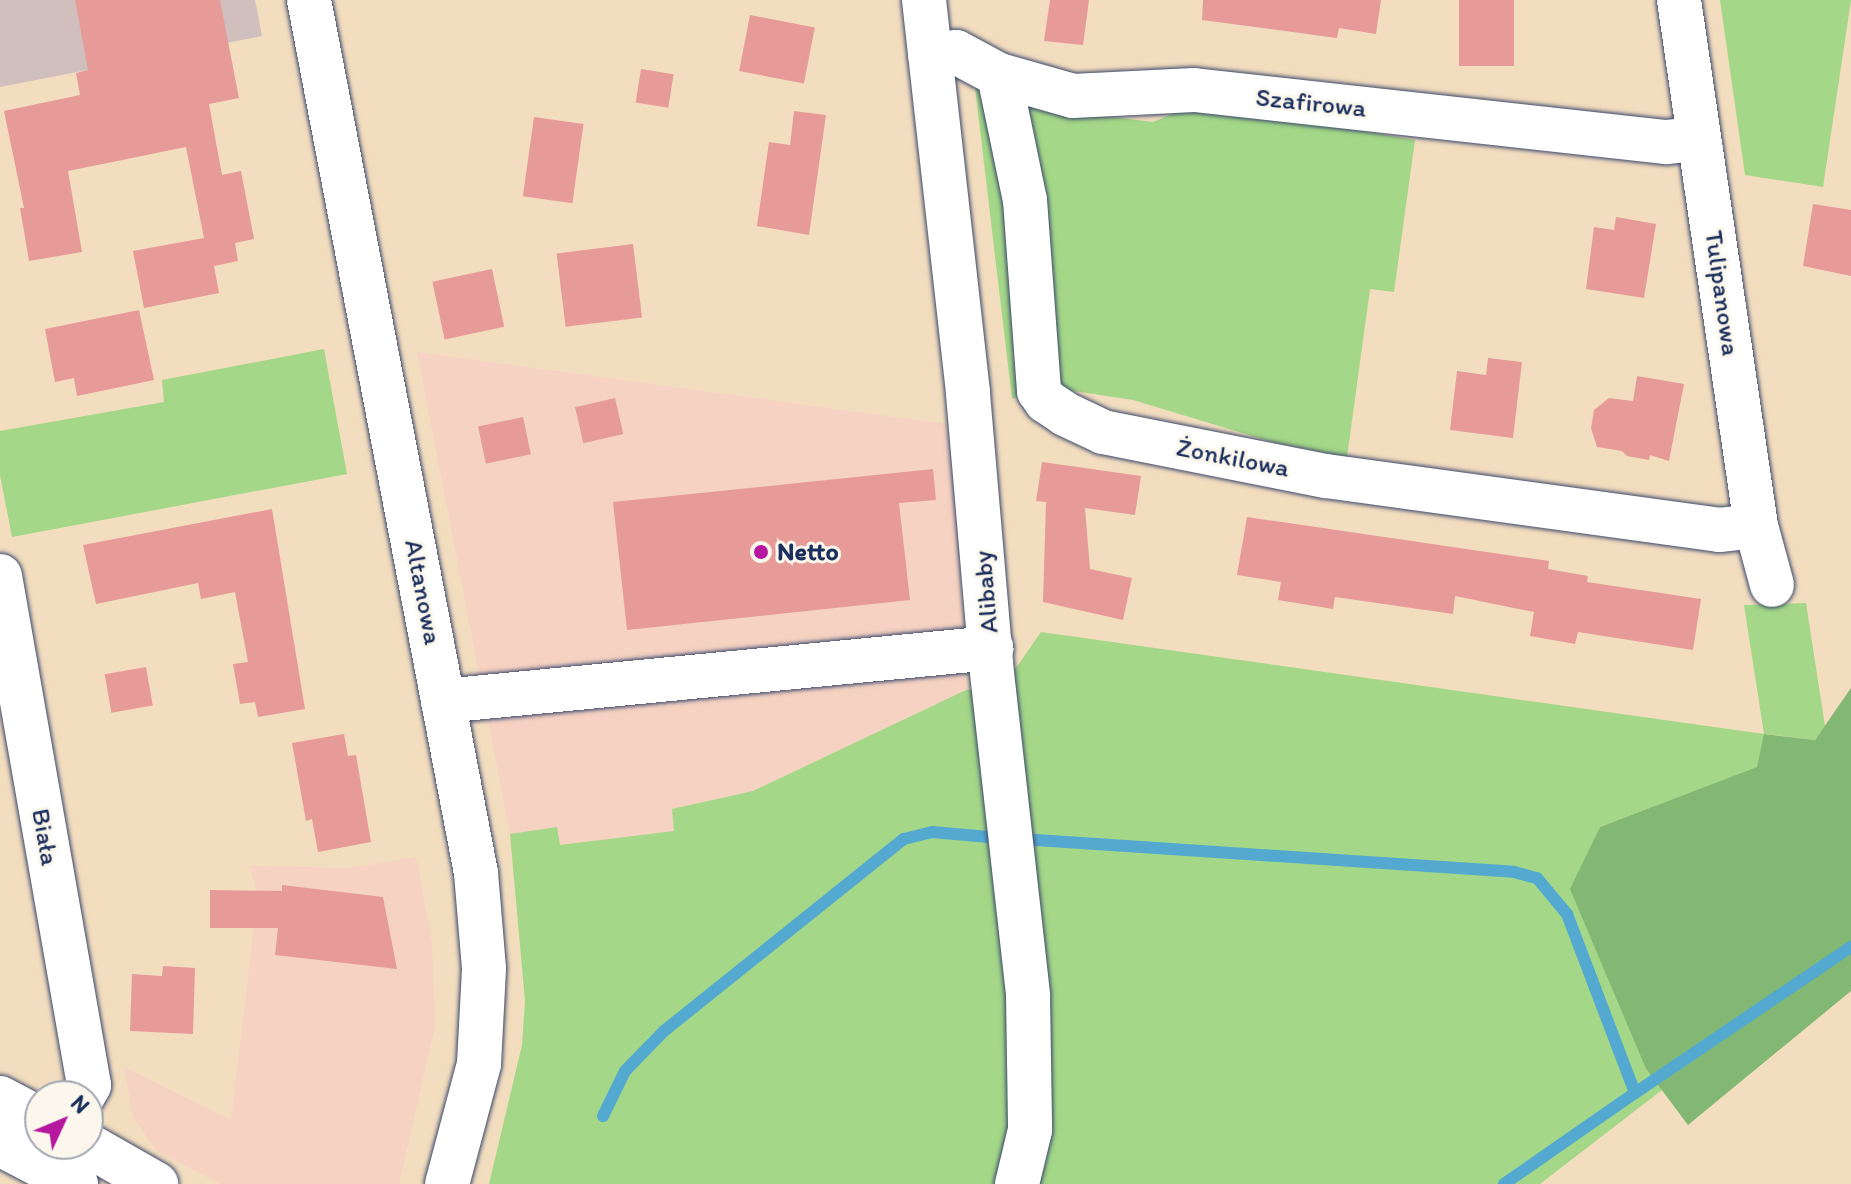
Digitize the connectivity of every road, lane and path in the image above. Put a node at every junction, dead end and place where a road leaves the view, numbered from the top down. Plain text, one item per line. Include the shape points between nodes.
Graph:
1 (309, 0) edge
2 (924, 0) edge
3 (1679, 0) edge
4 (930, 54) junction
5 (999, 75) junction
6 (1699, 139) junction
7 (1756, 526) junction
8 (0, 576) edge
9 (1772, 585) dead end
10 (991, 648) junction
11 (443, 701) junction
12 (88, 1080) edge
13 (0, 1098) edge
14 (24, 1111) edge
15 (0, 1144) edge
16 (104, 1154) edge
17 (76, 1184) edge
18 (156, 1184) edge
19 (447, 1184) edge
20 (1017, 1184) edge

1 - 11 street, Altanowa
2 - 4 street, Alibaby
3 - 6 street, Tulipanowa
4 - 5 street, Szafirowa via 956,52
4 - 10 street, Alibaby
5 - 6 street, Szafirowa via 1073,96 1194,90 1666,142
5 - 7 street, Żonkilowa via 1025,200 1039,391 1065,414 1103,432 1326,476 1719,530
6 - 7 street, Tulipanowa
7 - 9 street, Tulipanowa
8 - 12 street, Biała
10 - 11 street
10 - 20 street, Alibaby via 1028,996 1030,1130
11 - 19 street, Altanowa via 476,873 484,969 479,1064
13 - 14 street
15 - 17 street
16 - 18 street

